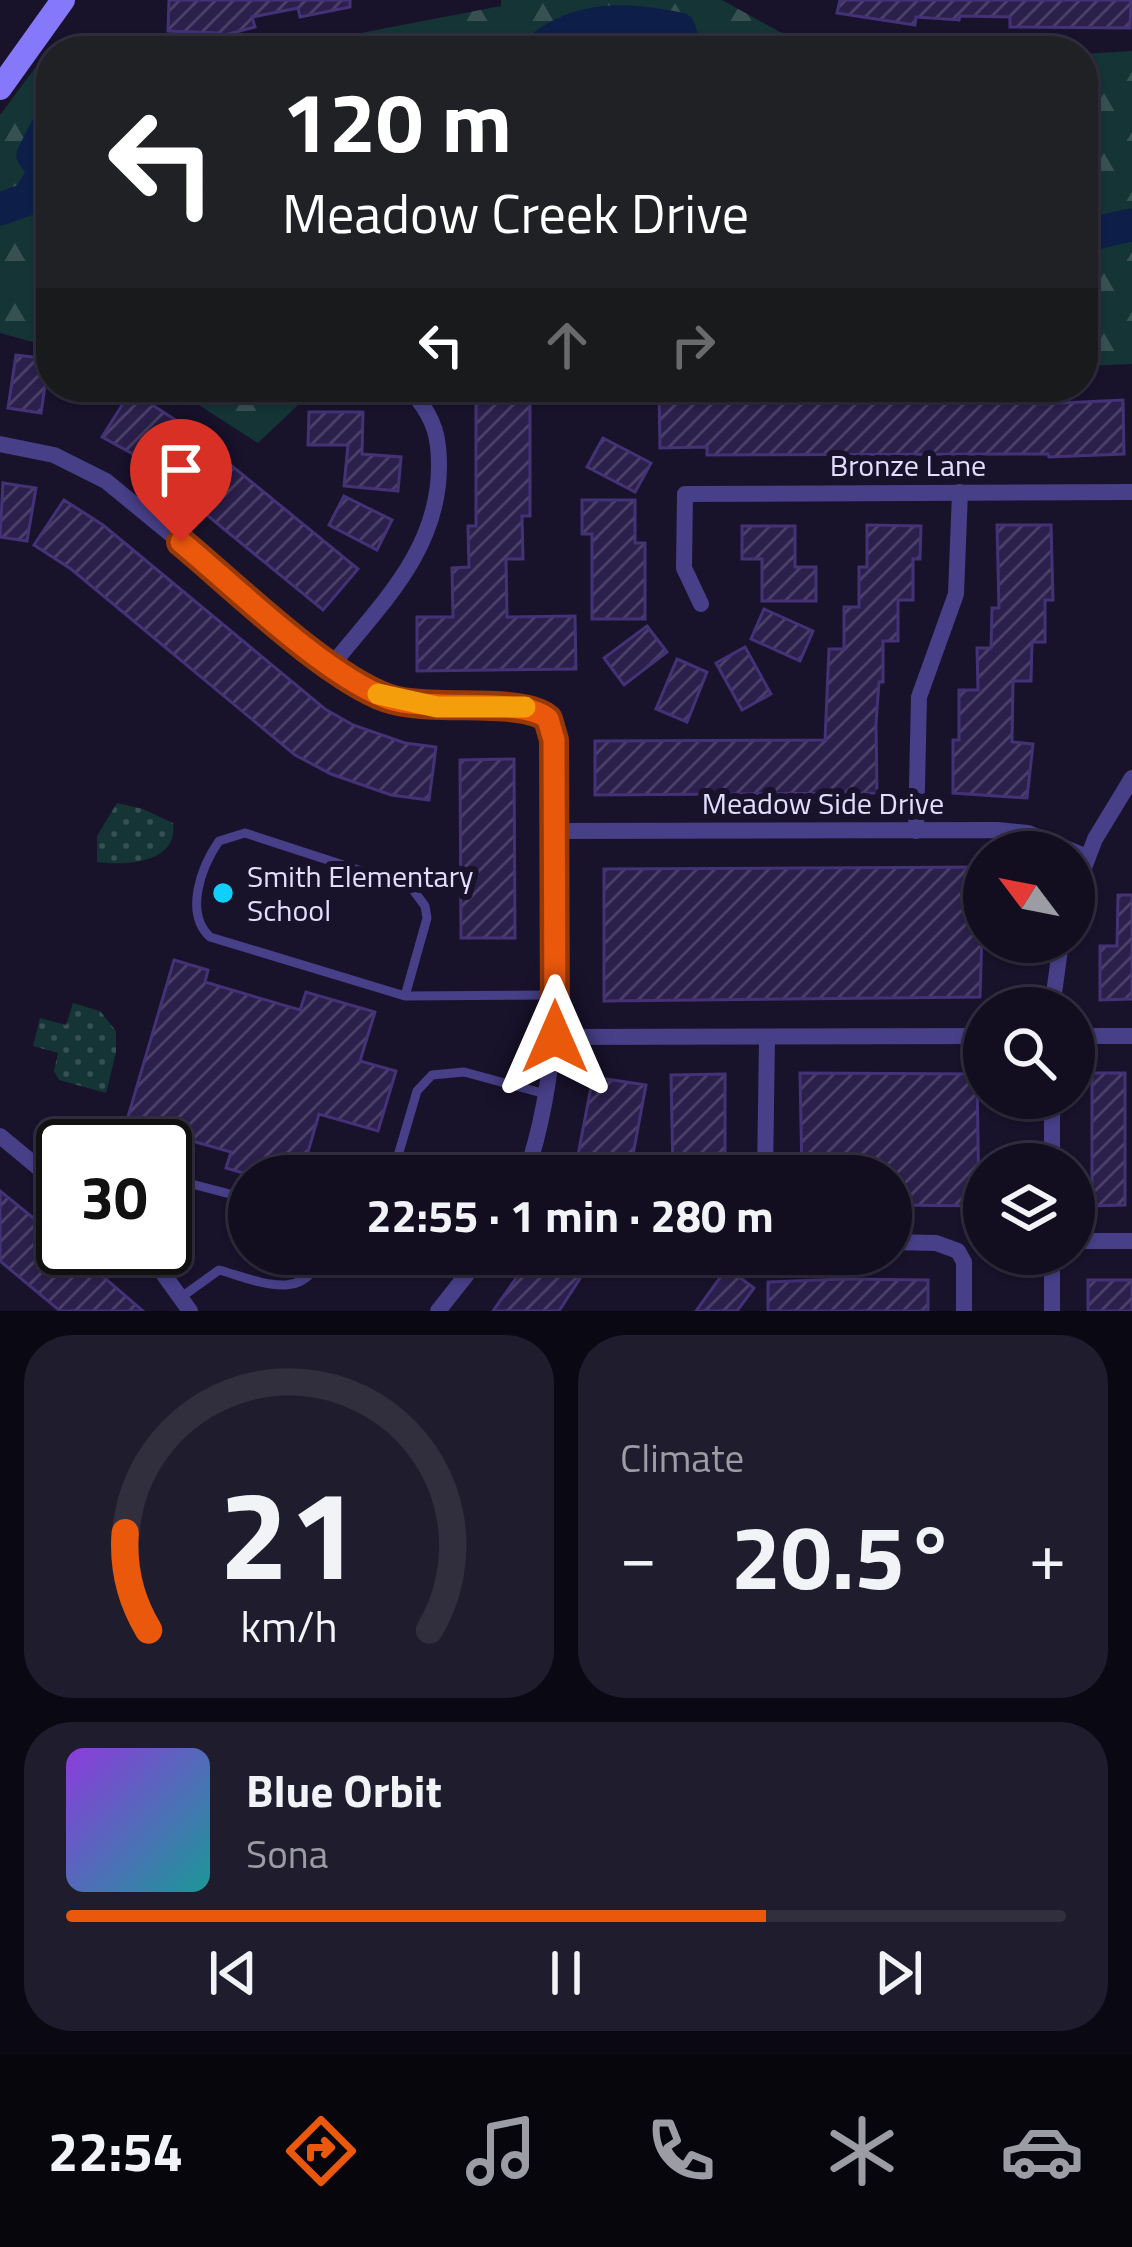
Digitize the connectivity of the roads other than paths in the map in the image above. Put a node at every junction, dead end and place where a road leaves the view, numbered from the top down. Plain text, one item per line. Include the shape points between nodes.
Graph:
1 (63, 0) edge
2 (37, 36) edge
3 (36, 38) edge
4 (0, 88) edge
5 (420, 402) edge
6 (0, 445) edge
7 (960, 492) junction
8 (1132, 492) edge
9 (701, 604) dead end
10 (332, 665) junction
11 (1132, 778) edge
12 (916, 830) junction
13 (554, 831) junction
14 (1016, 831) edge
15 (1095, 843) edge
16 (555, 995) junction
17 (405, 996) junction
18 (767, 1036) junction
19 (963, 1036) edge
20 (1095, 1036) edge
21 (1132, 1036) edge
22 (555, 1037) junction
23 (548, 1094) junction
24 (0, 1136) edge
25 (398, 1155) edge
26 (531, 1155) edge
27 (765, 1155) edge
28 (36, 1166) edge
29 (192, 1184) edge
30 (228, 1194) edge
31 (1095, 1241) edge
32 (1132, 1241) edge
33 (912, 1242) edge
34 (228, 1273) edge
35 (164, 1275) edge
36 (237, 1275) edge
37 (309, 1275) edge
38 (1052, 1275) edge
39 (465, 1276) edge
40 (185, 1304) edge
41 (438, 1311) edge
42 (964, 1311) edge
43 (1052, 1311) edge

1 - 2 main road
3 - 4 main road
5 - 10 street via 439,440 430,528 409,568
6 - 10 street via 54,455 106,481
7 - 8 street, Bronze Lane
7 - 9 street, Bronze Lane via 685,494 684,568
7 - 12 street via 956,594 919,698
10 - 13 street via 405,703 526,707 545,715 554,740
11 - 15 street
12 - 13 street, Meadow Side Drive
12 - 14 street, Meadow Side Drive
13 - 16 street
16 - 17 lane
16 - 22 street
17 - 17 lane via 210,937 195,909 219,841 245,832 411,887 427,918
18 - 19 street
18 - 22 street
18 - 27 street
20 - 21 street
22 - 23 street
23 - 25 lane via 464,1072 432,1075 417,1091
23 - 26 street
24 - 28 street
29 - 30 lane
31 - 32 street
33 - 42 street via 958,1251
34 - 40 lane via 219,1270
35 - 40 street
36 - 37 lane via 279,1287
38 - 43 street
39 - 41 street

